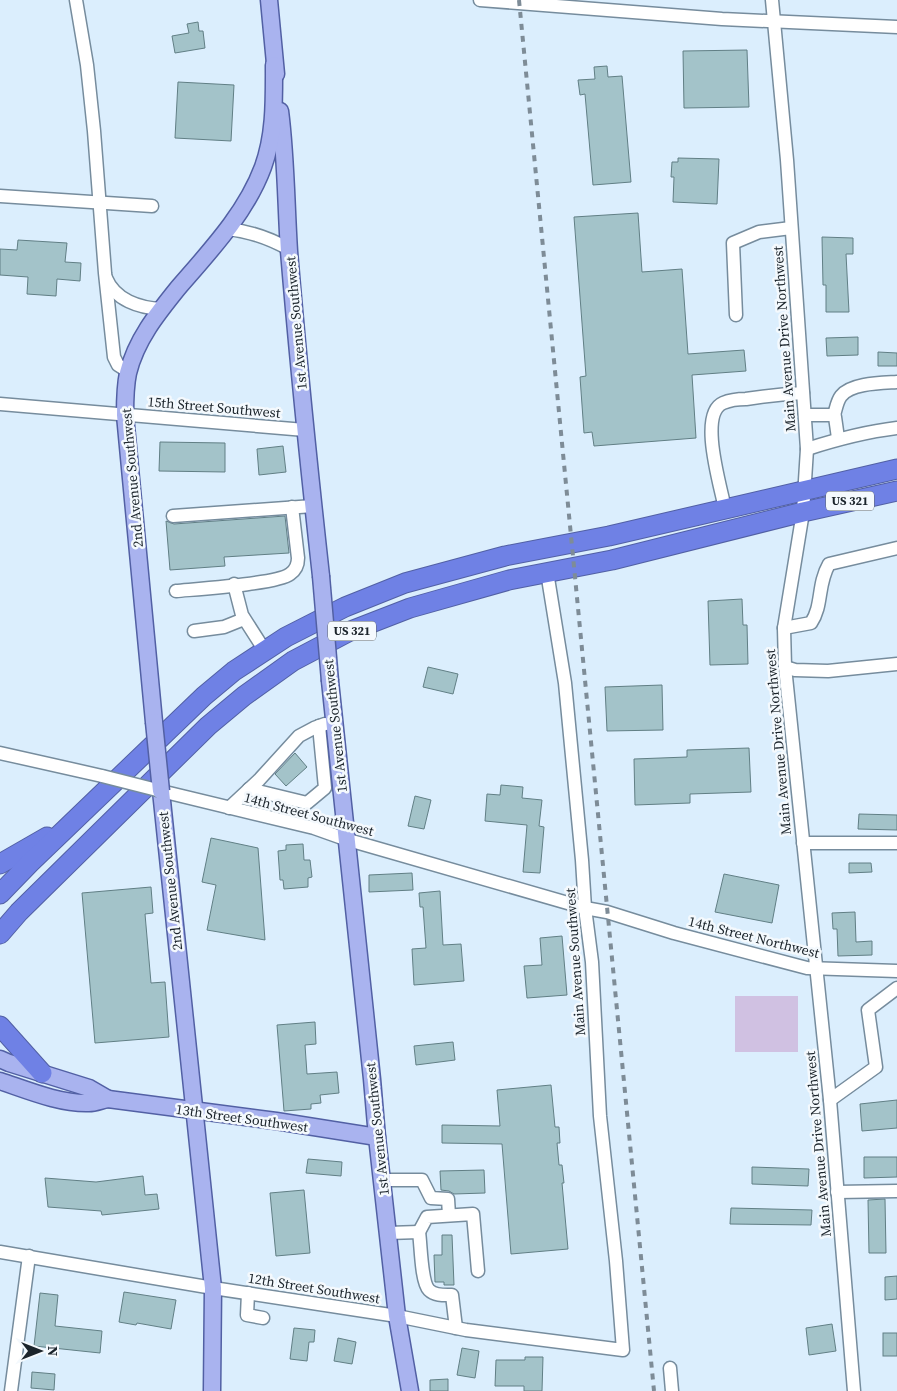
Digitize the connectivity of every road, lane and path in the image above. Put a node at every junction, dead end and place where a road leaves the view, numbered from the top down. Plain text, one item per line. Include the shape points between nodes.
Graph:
1 (76, 0) edge
2 (269, 0) edge
3 (480, 0) edge
4 (772, 0) edge
5 (541, 2) edge
6 (775, 21) junction
7 (897, 27) edge
8 (274, 65) junction
9 (0, 196) edge
10 (100, 203) junction
11 (152, 206) dead end
12 (791, 228) junction
13 (227, 229) junction
14 (289, 249) junction
15 (105, 273) junction
16 (162, 309) junction
17 (736, 315) dead end
18 (128, 372) junction
19 (897, 382) edge
20 (803, 393) junction
21 (0, 404) edge
22 (125, 414) junction
23 (834, 414) junction
24 (805, 415) junction
25 (897, 428) edge
26 (305, 430) junction
27 (838, 438) junction
28 (807, 449) junction
29 (897, 469) edge
30 (805, 489) junction
31 (897, 491) edge
32 (313, 506) junction
33 (292, 507) junction
34 (725, 508) junction
35 (803, 512) junction
36 (173, 516) dead end
37 (897, 548) edge
38 (547, 572) junction
39 (234, 584) junction
40 (176, 591) dead end
41 (244, 619) junction
42 (784, 628) junction
43 (194, 630) dead end
44 (265, 651) junction
45 (897, 664) edge
46 (785, 666) junction
47 (327, 724) junction
48 (0, 753) edge
49 (333, 787) junction
50 (249, 789) junction
51 (161, 792) junction
52 (307, 803) junction
53 (230, 808) junction
54 (72, 823) junction
55 (302, 825) junction
56 (346, 839) junction
57 (897, 843) edge
58 (803, 844) junction
59 (0, 864) edge
60 (0, 894) edge
61 (585, 908) junction
62 (19, 912) junction
63 (607, 912) joint
64 (0, 934) edge
65 (0, 942) edge
66 (816, 970) junction
67 (897, 970) edge
68 (897, 988) edge
69 (0, 1026) edge
70 (0, 1059) edge
71 (42, 1073) junction
72 (0, 1081) edge
73 (108, 1099) junction
74 (830, 1100) junction
75 (193, 1111) junction
76 (377, 1137) junction
77 (382, 1180) junction
78 (897, 1191) edge
79 (837, 1192) junction
80 (449, 1215) junction
81 (419, 1232) junction
82 (388, 1233) junction
83 (0, 1252) edge
84 (29, 1256) junction
85 (478, 1271) dead end
86 (213, 1288) junction
87 (248, 1293) junction
88 (397, 1316) junction
89 (262, 1318) dead end
90 (456, 1328) junction
91 (624, 1350) joint
92 (670, 1368) dead end
93 (12, 1391) edge
94 (212, 1391) edge
95 (410, 1391) edge
96 (672, 1391) edge
97 (854, 1391) edge

1 - 10 street via 87,65
2 - 8 main road, 1st Avenue Southwest
3 - 5 street
4 - 6 street, Main Avenue Drive Northwest
5 - 6 street
6 - 7 street
6 - 12 street, Main Avenue Drive Northwest
8 - 13 main road, 2nd Avenue Southwest via 273,120 264,166 243,207
8 - 14 main road, 1st Avenue Southwest via 283,131
9 - 10 street
10 - 11 street
10 - 15 street
12 - 17 street via 759,232 733,243
12 - 20 street, Main Avenue Drive Northwest
13 - 14 street via 253,233
13 - 16 main road, 2nd Avenue Southwest
14 - 26 main road, 1st Avenue Southwest
15 - 16 street via 112,289 123,298 142,306
15 - 18 street via 114,357 118,365
16 - 18 main road, 2nd Avenue Southwest via 147,328
18 - 22 main road, 2nd Avenue Southwest
19 - 23 street via 869,384 847,391 840,396
20 - 24 street, Main Avenue Drive Northwest
20 - 34 street via 737,400 722,403 715,410 711,419 712,441
21 - 22 street, 15th Street Southwest
22 - 26 street, 15th Street Southwest
22 - 51 main road, 2nd Avenue Southwest, bridge
23 - 24 street
23 - 27 street
24 - 28 street, Main Avenue Drive Northwest
25 - 27 street
26 - 32 main road, 1st Avenue Southwest
27 - 28 street
28 - 30 street, Main Avenue Drive Northwest
29 - 30 highway, US 321
30 - 34 highway, US 321
30 - 35 street, Main Avenue Drive Northwest
31 - 35 highway, US 321
32 - 33 street
32 - 47 main road, 1st Avenue Southwest, bridge via 330,681
33 - 36 street
33 - 39 street via 298,558 296,569 284,577
34 - 44 highway, US 321 via 609,536 505,556 406,583 345,607
35 - 38 highway, US 321 via 612,560
35 - 42 street, Main Avenue Drive Northwest
37 - 42 street via 829,564 820,585 816,616 811,623
38 - 61 street, Main Avenue Southwest via 565,683
38 - 62 highway, US 321 via 410,608 348,632 293,661 208,726
39 - 40 street
39 - 41 street
41 - 43 street via 224,627
41 - 44 street
42 - 46 street, Main Avenue Drive Northwest
44 - 54 highway, US 321 via 204,696
45 - 46 street via 828,671 796,670
46 - 58 street, Main Avenue Drive Northwest
47 - 49 main road, 1st Avenue Southwest
47 - 50 street via 299,736
48 - 51 street, 14th Street Southwest, bridge
49 - 52 street
49 - 56 main road, 1st Avenue Southwest
50 - 52 street
50 - 53 street
51 - 53 street, 14th Street Southwest
51 - 75 main road, 2nd Avenue Southwest
52 - 55 street
53 - 55 street, 14th Street Southwest
54 - 59 highway
54 - 60 highway, US 321
55 - 56 street, 14th Street Southwest
56 - 61 street, 14th Street Southwest
56 - 76 main road, 1st Avenue Southwest
57 - 58 street
58 - 66 street, Main Avenue Drive Northwest
61 - 63 street, 14th Street Southwest
61 - 91 street, Main Avenue Southwest via 592,962 603,1150
62 - 64 highway, US 321
62 - 65 highway
63 - 66 street, 14th Street Northwest
66 - 67 street, 14th Street Northwest
66 - 74 street, Main Avenue Drive Northwest
68 - 74 street via 868,1010 876,1067
69 - 71 highway
70 - 71 main road, 13th Street Southwest
71 - 73 main road, 13th Street Southwest via 89,1088
72 - 73 main road, 13th Street Southwest via 68,1101 89,1103
73 - 75 main road, 13th Street Southwest
74 - 79 street, Main Avenue Drive Northwest
75 - 76 main road, 13th Street Southwest
75 - 86 main road, 2nd Avenue Southwest
76 - 77 main road, 1st Avenue Southwest
77 - 80 street via 422,1180 431,1198 448,1199
77 - 82 main road, 1st Avenue Southwest
78 - 79 street
79 - 97 street, Main Avenue Drive Northwest
80 - 81 street via 428,1218
80 - 85 street via 473,1214
81 - 82 street
81 - 90 street via 425,1282 430,1291 452,1295
82 - 88 main road, 1st Avenue Southwest
83 - 84 street, 12th Street Southwest
84 - 86 street, 12th Street Southwest
84 - 93 street
86 - 87 street, 12th Street Southwest
86 - 94 main road, 2nd Avenue Southwest
87 - 88 street, 12th Street Southwest
87 - 89 street via 247,1315
88 - 90 street, 12th Street Southwest
88 - 95 main road, 1st Avenue Southwest
90 - 91 street, 12th Street Southwest
92 - 96 street

